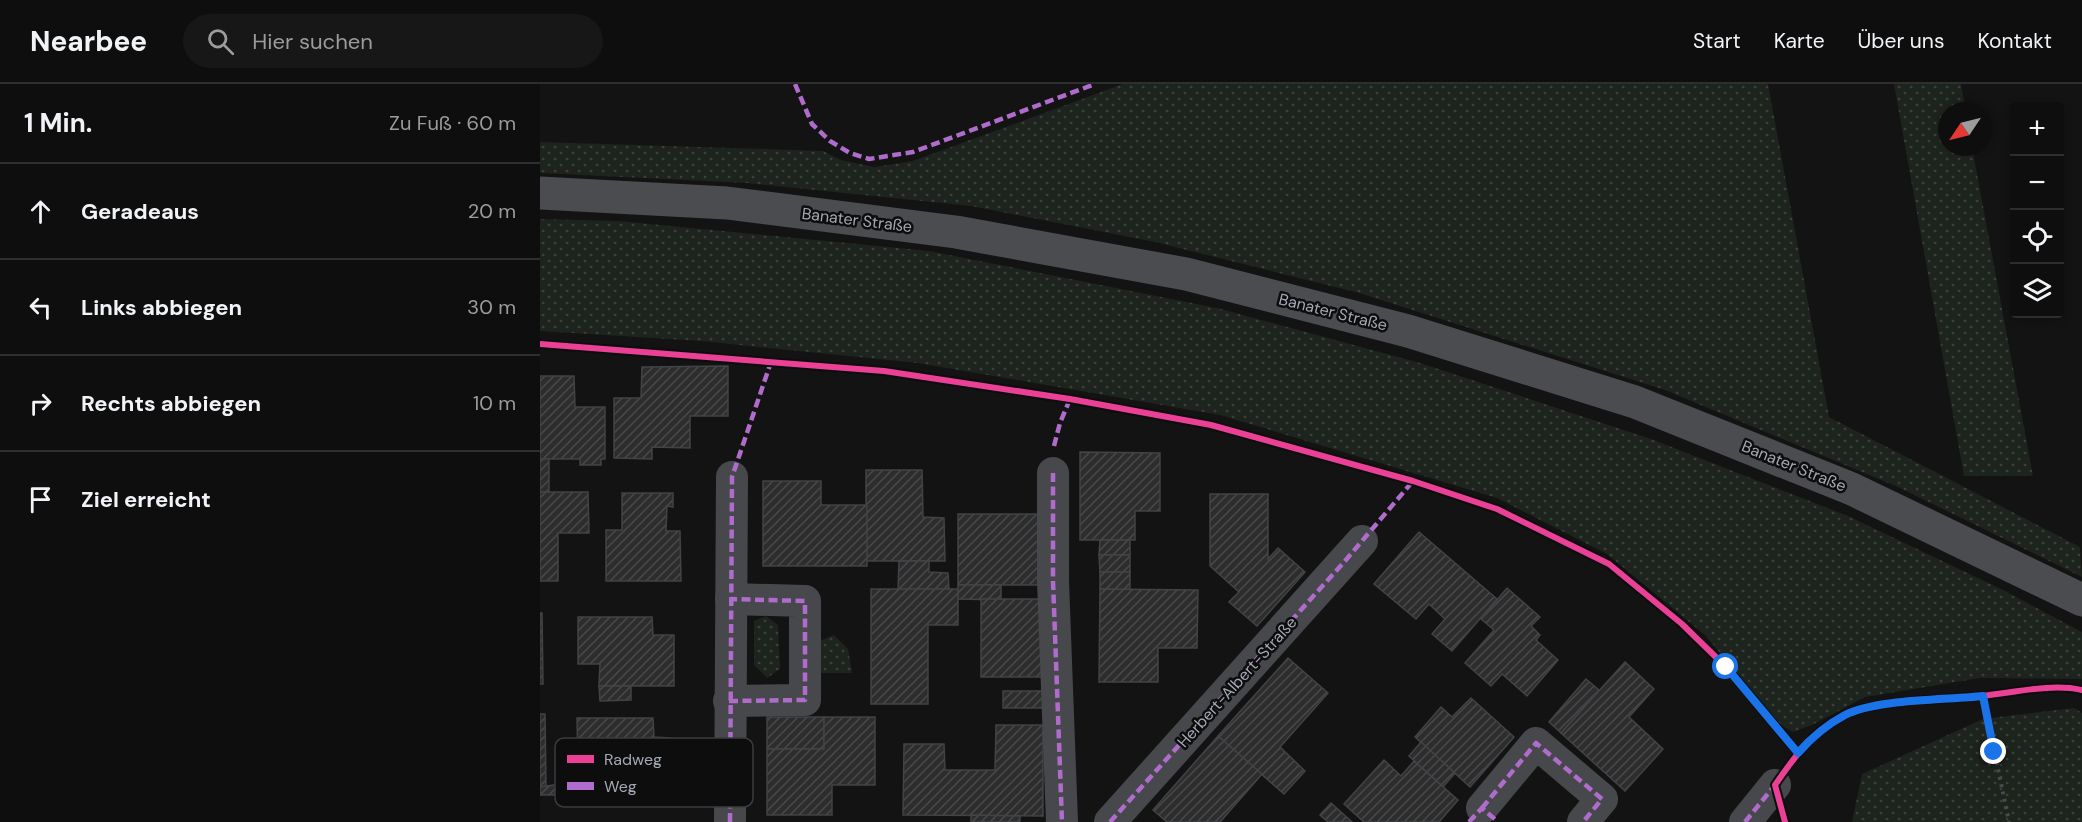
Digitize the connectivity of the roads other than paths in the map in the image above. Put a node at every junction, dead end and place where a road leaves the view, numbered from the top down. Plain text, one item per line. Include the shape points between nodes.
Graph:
1 (540, 194) edge
2 (1053, 473) dead end
3 (732, 477) dead end
4 (1362, 542) dead end
5 (731, 599) junction
6 (2082, 600) edge
7 (729, 701) junction
8 (729, 738) edge
9 (1775, 785) dead end
10 (730, 807) edge
11 (1483, 817) edge
12 (730, 822) edge
13 (1062, 822) edge
14 (1110, 822) edge
15 (1583, 822) edge
16 (1745, 822) edge

1 - 6 main road, Banater Straße via 727,203 956,232 1186,274 1408,331 1635,402 1852,489
2 - 13 street
3 - 5 street
4 - 14 street, Herbert-Albert-Straße
5 - 7 street
5 - 7 street via 805,601 806,700
7 - 8 street
9 - 16 street
10 - 12 street
11 - 15 street via 1536,743 1602,799

